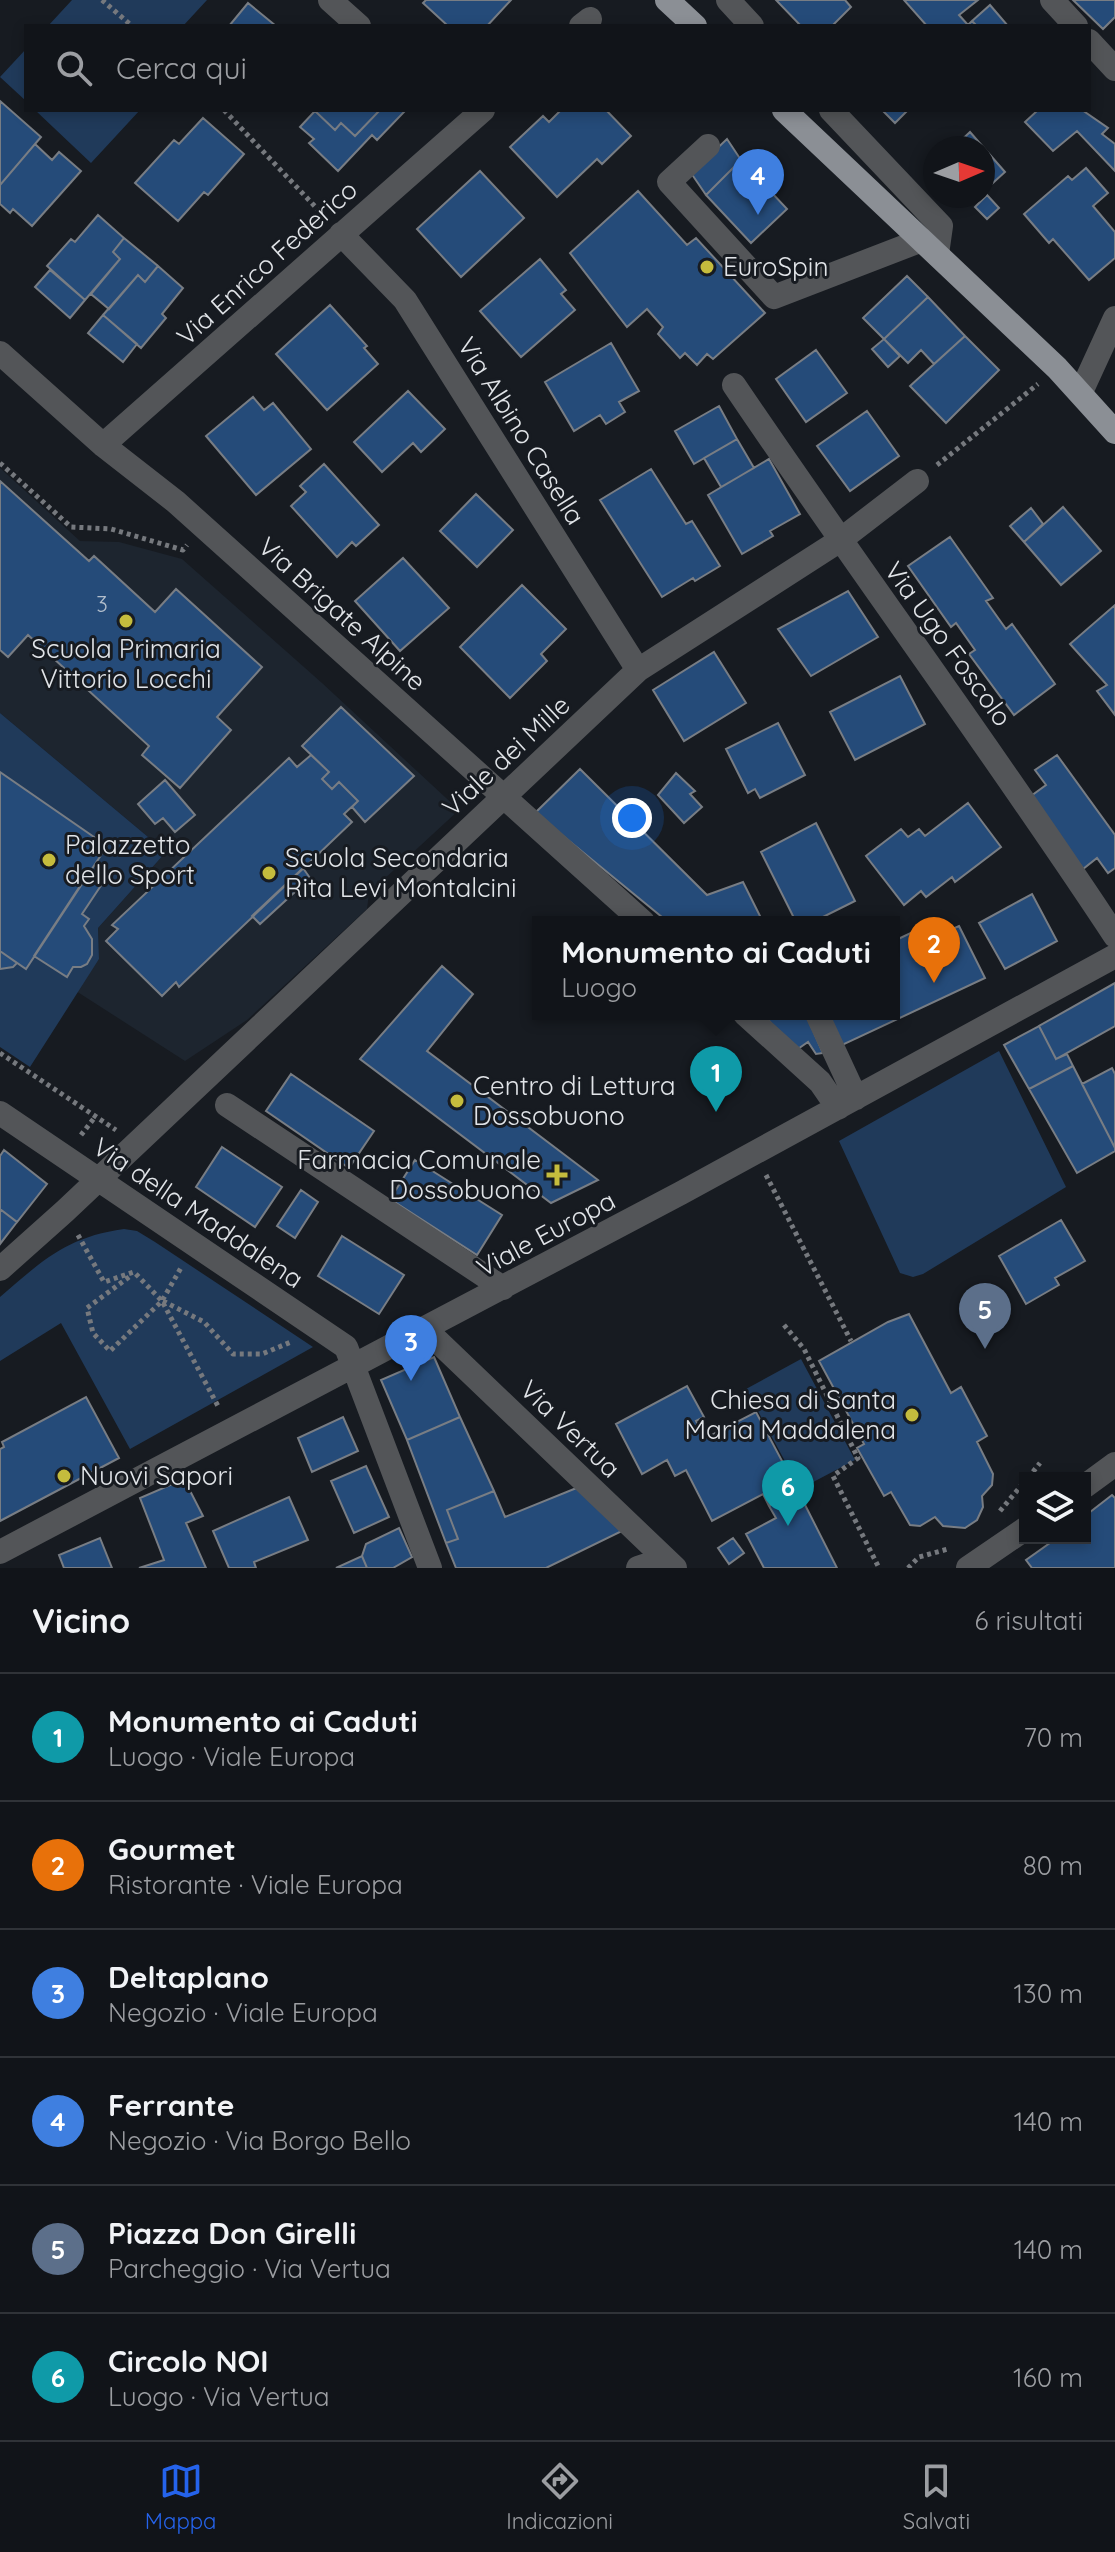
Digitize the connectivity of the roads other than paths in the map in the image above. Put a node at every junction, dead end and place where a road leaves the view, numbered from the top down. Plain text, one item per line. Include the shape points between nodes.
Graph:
1 (330, 0) edge
2 (667, 0) edge
3 (728, 0) edge
4 (1052, 0) edge
5 (357, 24) edge
6 (693, 24) edge
7 (750, 24) edge
8 (1074, 24) edge
9 (1091, 43) edge
10 (1115, 69) edge
11 (786, 112) edge
12 (833, 112) edge
13 (468, 114) edge
14 (708, 146) dead end
15 (341, 234) junction
16 (929, 247) junction
17 (1115, 318) edge
18 (0, 353) edge
19 (734, 385) dead end
20 (1081, 392) junction
21 (1115, 432) edge
22 (103, 445) junction
23 (917, 481) road end
24 (839, 541) junction
25 (638, 670) junction
26 (503, 797) junction
27 (636, 916) edge
28 (1115, 936) edge
29 (1115, 956) edge
30 (752, 1020) edge
31 (819, 1020) edge
32 (847, 1103) junction
33 (227, 1105) dead end
34 (0, 1113) edge
35 (97, 1180) junction
36 (0, 1269) edge
37 (503, 1288) junction
38 (426, 1330) junction
39 (353, 1367) junction
40 (1114, 1465) edge
41 (1091, 1482) edge
42 (1019, 1533) edge
43 (0, 1552) edge
44 (670, 1563) edge
45 (430, 1568) edge
46 (638, 1568) edge
47 (968, 1568) edge

1 - 5 street
2 - 6 main road
3 - 7 street
4 - 8 street
9 - 10 street
11 - 16 main road
12 - 16 street via 941,226
13 - 15 street, Via Enrico Federico
14 - 16 street via 669,182 774,297
15 - 22 street, Via Enrico Federico
15 - 25 street, Via Albino Casella via 405,300
16 - 20 main road
17 - 20 street
18 - 22 street, Via Brigate Alpine
19 - 24 street, Via Ugo Foscolo
20 - 21 main road
22 - 26 street, Via Brigate Alpine via 176,502
23 - 24 street, Viale dei Mille
24 - 25 street, Viale dei Mille
24 - 28 street, Via Ugo Foscolo via 981,737
25 - 26 street, Viale dei Mille
26 - 27 street, Via Brigate Alpine
26 - 35 street, Viale dei Mille
29 - 32 street, Viale Europa
30 - 32 street
31 - 32 street
32 - 37 street, Viale Europa
33 - 37 street
34 - 35 street, Via della Maddalena
35 - 36 street, Viale dei Mille
35 - 39 street, Via della Maddalena via 346,1347
37 - 38 street, Viale Europa
38 - 39 street, Viale Europa
38 - 44 street, Via Vertua
39 - 43 street, Viale Europa
39 - 45 street, Via della Maddalena
40 - 41 street
42 - 47 street
44 - 46 street

